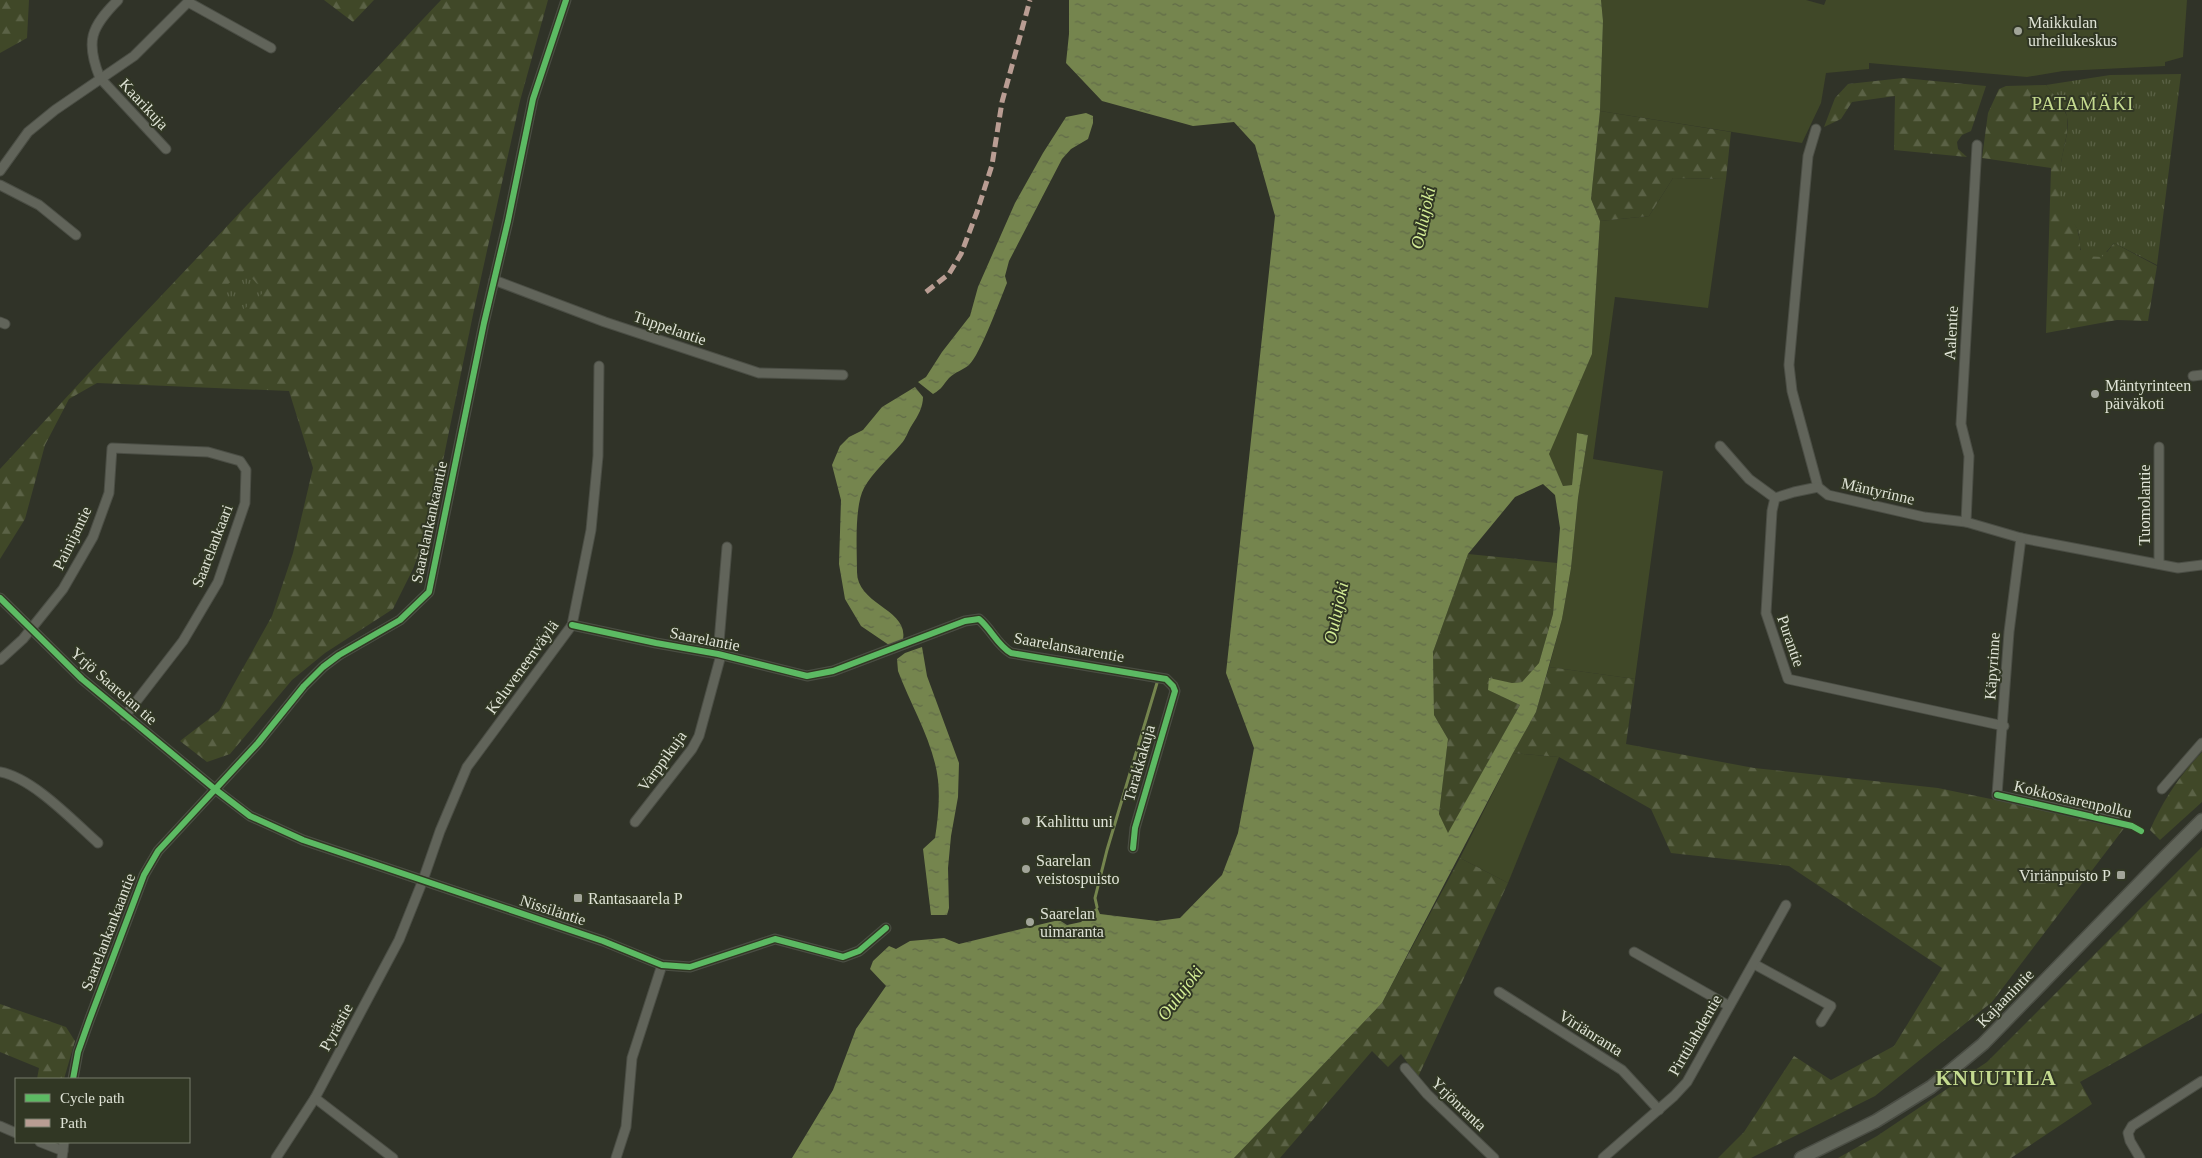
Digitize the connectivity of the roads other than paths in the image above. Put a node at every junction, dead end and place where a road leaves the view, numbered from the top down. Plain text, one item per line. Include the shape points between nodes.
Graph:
1 (118, 0) edge
2 (566, 0) edge
3 (186, 1) edge
4 (271, 48) dead end
5 (100, 78) junction
6 (1816, 130) dead end
7 (1977, 145) dead end
8 (166, 149) dead end
9 (0, 171) edge
10 (0, 185) edge
11 (76, 235) dead end
12 (494, 280) junction
13 (599, 366) dead end
14 (844, 375) dead end
15 (1720, 446) dead end
16 (2159, 447) dead end
17 (112, 448) joint
18 (1818, 487) junction
19 (1775, 498) junction
20 (1966, 522) junction
21 (2021, 538) junction
22 (727, 547) dead end
23 (2159, 564) junction
24 (2202, 565) edge
25 (0, 598) edge
26 (572, 625) junction
27 (31, 629) junction
28 (720, 655) junction
29 (0, 660) edge
30 (833, 671) joint
31 (1173, 686) joint
32 (125, 716) junction
33 (2004, 726) junction
34 (2202, 743) edge
35 (0, 772) edge
36 (2162, 789) dead end
37 (216, 790) junction
38 (1997, 795) joint
39 (2202, 820) edge
40 (635, 822) dead end
41 (2117, 822) dead end
42 (98, 843) dead end
43 (1133, 848) dead end
44 (423, 880) junction
45 (1786, 905) dead end
46 (886, 928) dead end
47 (1634, 952) dead end
48 (1754, 964) junction
49 (662, 965) junction
50 (1499, 992) dead end
51 (1729, 1006) junction
52 (1821, 1022) dead end
53 (1405, 1068) dead end
54 (73, 1078) edge
55 (2202, 1081) edge
56 (315, 1098) junction
57 (1659, 1110) junction
58 (0, 1126) edge
59 (15, 1133) edge
60 (43, 1143) edge
61 (63, 1150) edge
62 (276, 1158) edge
63 (394, 1158) edge
64 (616, 1158) edge
65 (1494, 1158) edge
66 (1604, 1158) edge
67 (1801, 1158) edge
68 (2140, 1158) edge

1 - 5 street via 100,19 92,38
2 - 12 street, Saarelankankaantie via 532,99
3 - 4 street
3 - 5 street via 134,56
5 - 8 street, Kaarikuja
5 - 9 street via 28,132
6 - 18 street, Mäntyrinne via 1808,156 1789,365 1792,391
7 - 20 street, Aalentie via 1961,424 1969,456
10 - 11 street via 39,205
12 - 14 street, Tuppelantie via 605,322 759,373
12 - 37 street, Saarelankankaantie via 429,592 400,620 323,667
13 - 26 street, Keluveneenväylä via 598,456 592,530
15 - 19 street via 1749,479
16 - 23 street, Tuomolantie
17 - 27 street, Painijantie via 109,493 93,537 63,590
17 - 32 street, Saarelankaari via 208,452 240,461 246,470 245,503 218,582 183,641
18 - 19 street
18 - 20 street, Mäntyrinne via 1828,495 1924,517
19 - 33 street, Purantie via 1765,603 1788,679
20 - 21 street, Mäntyrinne
21 - 23 street, Mäntyrinne
21 - 33 street, Käpyrinne via 2009,632
22 - 28 street, Varppikuja
23 - 24 street, Mäntyrinne via 2178,568
25 - 27 street, Yrjö Saarelan tie
26 - 28 street, Saarelantie
26 - 44 street, Keluveneenväylä via 467,767
27 - 29 street, Painijantie
27 - 32 street, Yrjö Saarelan tie
28 - 30 street, Saarelantie via 807,676
28 - 40 street, Varppikuja via 700,736
30 - 31 street, Saarelansaarentie via 965,621 979,619 1002,648 1011,654 1134,672 1166,679
31 - 43 street, Tarakkakuja via 1175,691 1134,828
32 - 37 street, Yrjö Saarelan tie
33 - 38 street, Käpyrinne
34 - 36 street
35 - 42 street via 26,781
37 - 44 street, Nissiläntie via 250,816 275,829
37 - 54 street, Saarelankankaantie via 158,851 144,875 78,1052
38 - 41 street, Kokkosaarenpolku
39 - 67 main road, Kajaanintie via 1984,1044 1931,1087 1876,1121
44 - 49 street, Nissiläntie via 603,941
44 - 56 street, Pyrästie via 399,940
45 - 48 street, Pirttilahdentie
46 - 49 street, Nissiläntie via 859,951 843,957 775,939 690,967
47 - 51 street
48 - 51 street, Pirttilahdentie
48 - 52 street via 1831,1006
49 - 64 street via 632,1058 626,1127
50 - 57 street, Viriänranta via 1622,1070
51 - 57 street, Pirttilahdentie via 1687,1082
53 - 65 street, Yrjönranta via 1427,1094
55 - 68 street via 2132,1126 2128,1133
56 - 62 street, Pyrästie
56 - 63 street
57 - 66 street, Pirttilahdentie
58 - 59 street
60 - 61 street

